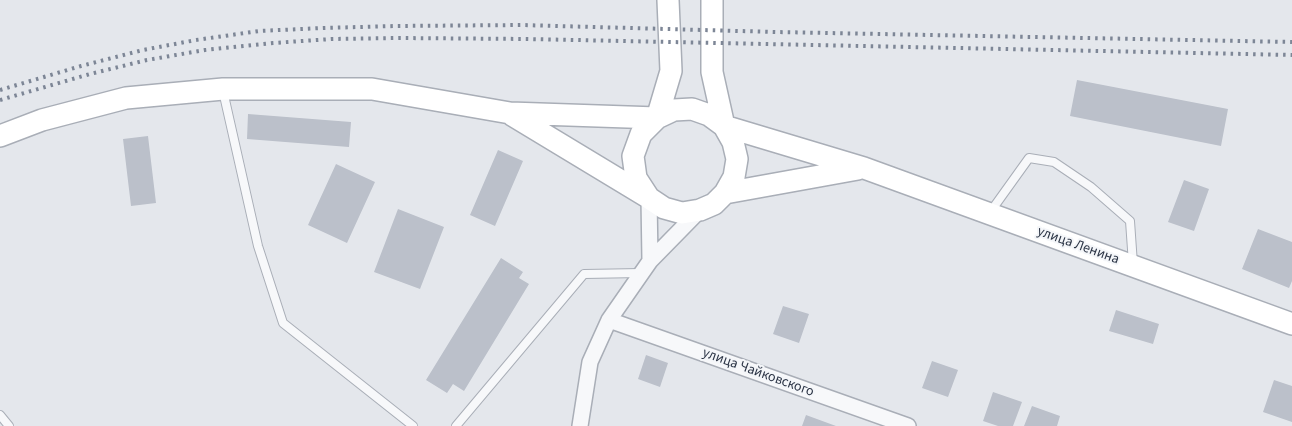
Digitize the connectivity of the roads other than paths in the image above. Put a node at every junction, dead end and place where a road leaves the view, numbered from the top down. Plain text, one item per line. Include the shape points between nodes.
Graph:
1 (668, 0) edge
2 (712, 0) edge
3 (223, 89) junction
4 (510, 113) junction
5 (657, 118) junction
6 (724, 126) junction
7 (0, 136) edge
8 (864, 168) junction
9 (726, 193) junction
10 (648, 198) junction
11 (700, 210) junction
12 (988, 214) junction
13 (1134, 266) junction
14 (645, 267) junction
15 (609, 320) junction
16 (1292, 324) edge
17 (0, 415) edge
18 (9, 426) edge
19 (413, 426) edge
20 (456, 426) edge
21 (580, 426) edge
22 (908, 426) edge

1 - 5 main road via 671,71
2 - 6 main road via 712,72
3 - 4 main road via 372,89
3 - 7 main road via 126,98 42,120
3 - 19 lane via 258,246 282,323
4 - 5 main road
4 - 10 main road
5 - 6 main road via 674,110 692,110 709,115
5 - 10 main road via 641,134 633,156 636,178
6 - 8 main road, улица Ленина
6 - 9 main road via 733,142 737,159 734,177
8 - 9 main road
8 - 12 main road, улица Ленина
9 - 11 main road via 714,204
10 - 11 main road via 664,208 682,213
10 - 14 street
11 - 14 street
12 - 13 main road, улица Ленина
12 - 13 lane via 1029,158 1054,162 1092,187 1130,221
13 - 16 main road, улица Ленина
14 - 15 street
14 - 20 lane via 584,274
15 - 21 street via 590,362
15 - 22 street, улица Чайковского
17 - 18 lane

